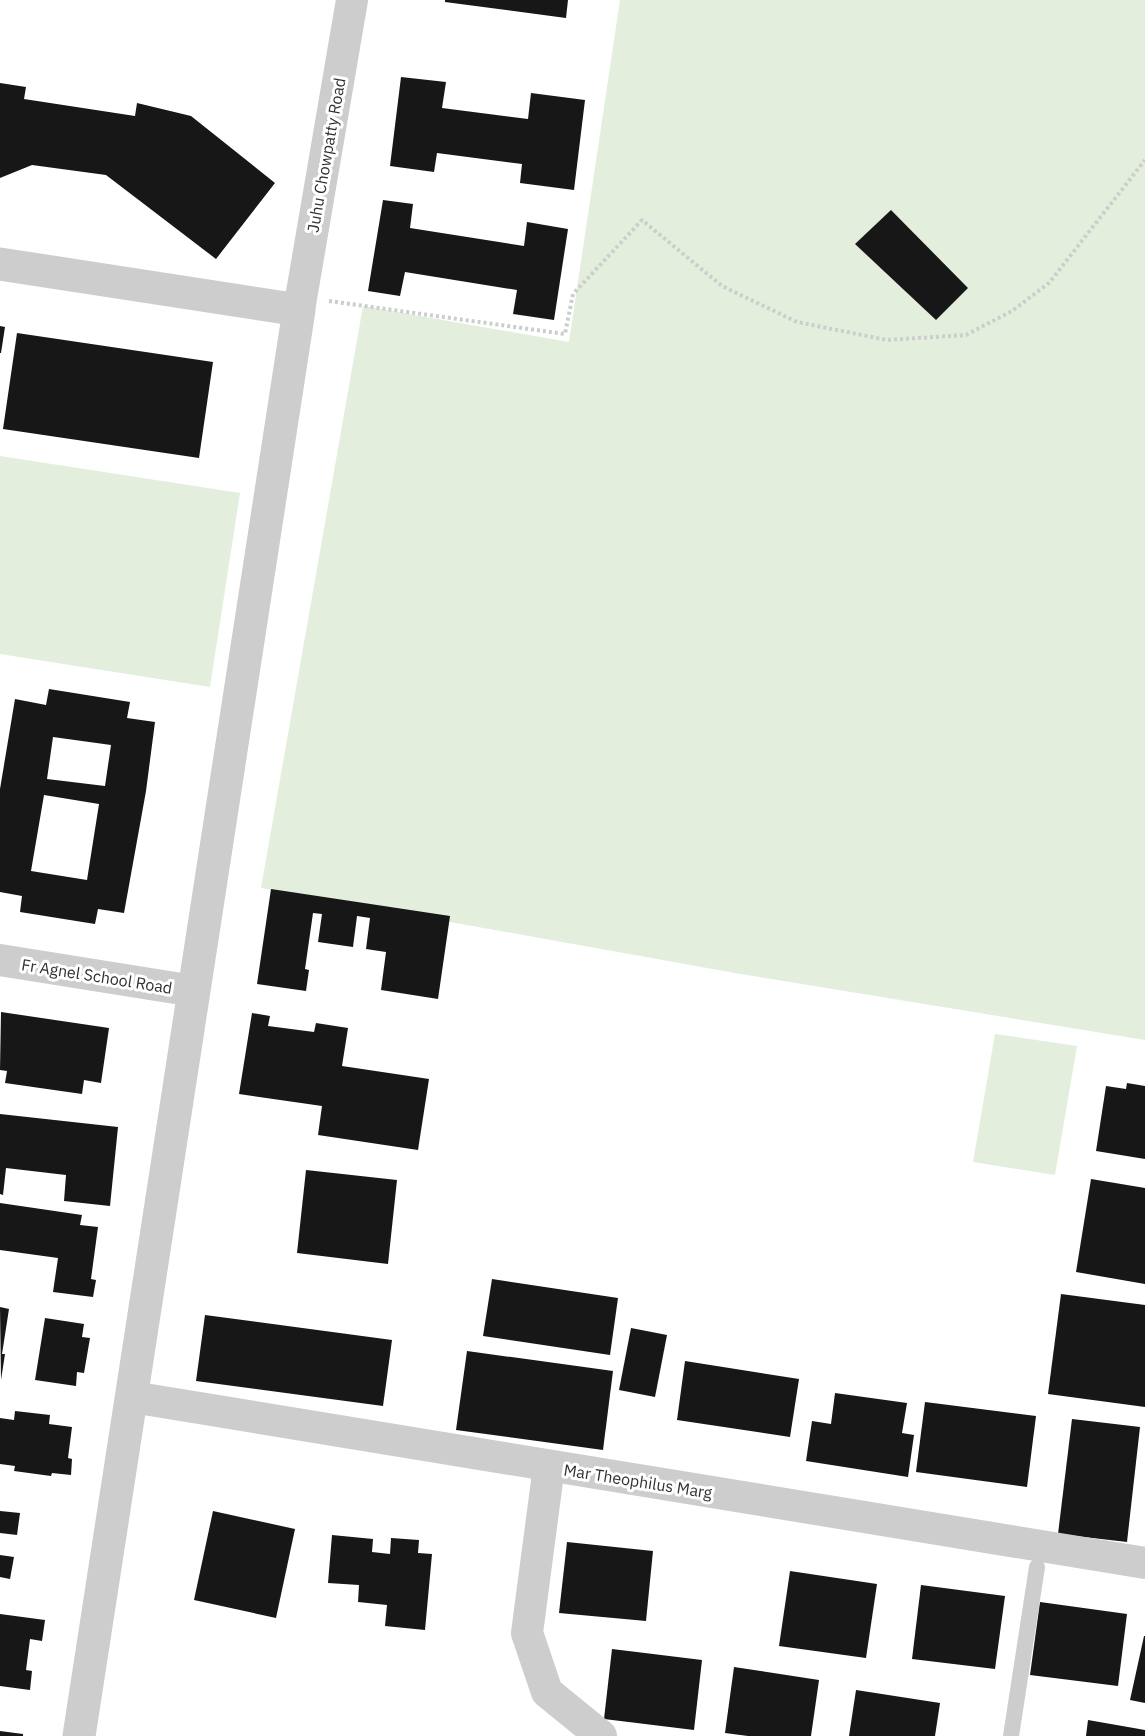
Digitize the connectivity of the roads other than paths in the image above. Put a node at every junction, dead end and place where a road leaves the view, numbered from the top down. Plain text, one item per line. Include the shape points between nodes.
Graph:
1 (352, 0) edge
2 (0, 264) edge
3 (301, 304) junction
4 (0, 960) edge
5 (195, 991) junction
6 (132, 1398) junction
7 (549, 1466) junction
8 (1145, 1563) edge
9 (1037, 1567) dead end
10 (79, 1736) edge
11 (601, 1736) edge
12 (1011, 1736) edge

1 - 3 street, Juhu Chowpatty Road
2 - 3 street
3 - 5 street
4 - 5 street, Fr Agnel School Road
5 - 6 street
6 - 7 street, Mar Theophilus Marg
6 - 10 street
7 - 8 street, Mar Theophilus Marg
7 - 11 street via 527,1634 547,1692
9 - 12 lane

